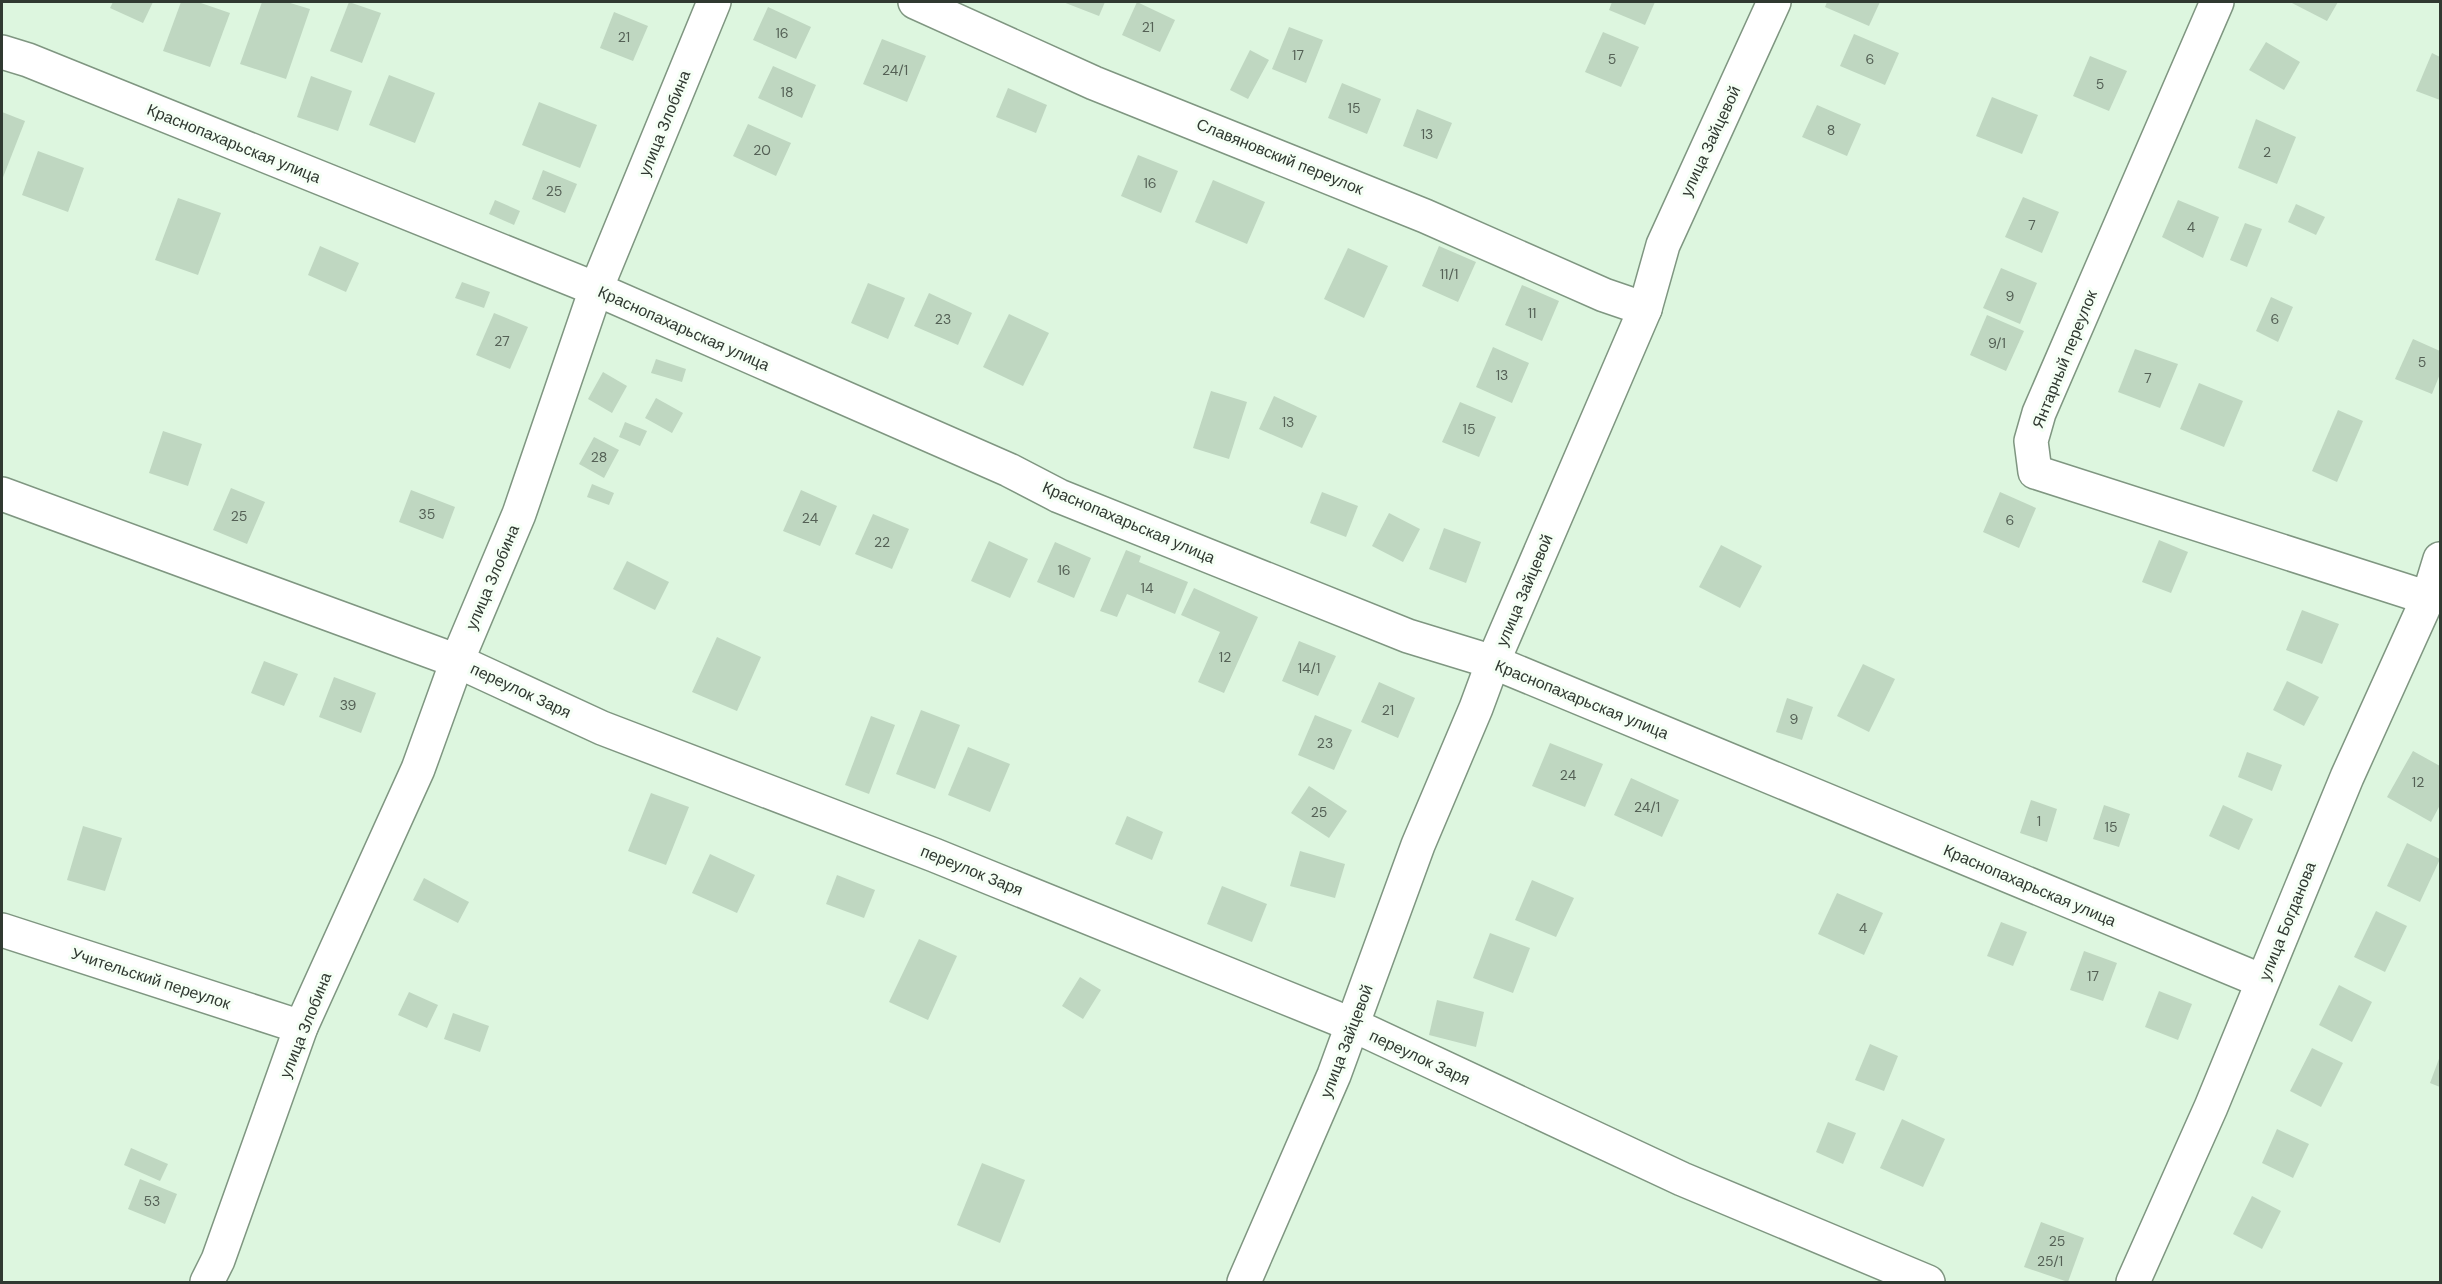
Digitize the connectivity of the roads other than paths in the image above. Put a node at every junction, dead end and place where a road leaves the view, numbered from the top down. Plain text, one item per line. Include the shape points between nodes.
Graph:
1 (714, 2) edge
2 (915, 2) edge
3 (1774, 2) edge
4 (2217, 2) edge
5 (2, 52) edge
6 (596, 289) junction
7 (1645, 309) junction
8 (2, 494) edge
9 (2440, 559) edge
10 (2428, 598) junction
11 (457, 661) junction
12 (1493, 662) junction
13 (2, 930) edge
14 (2262, 981) junction
15 (1353, 1025) junction
16 (301, 1027) junction
17 (207, 1282) edge
18 (1244, 1282) edge
19 (1928, 1282) edge
20 (2133, 1282) edge

1 - 6 street, улица Злобина
2 - 7 street, Славяновский переулок via 1094,83 1402,206 1604,296
3 - 7 street, улица Зайцевой via 1663,245
4 - 10 street, Янтарный переулок via 2039,413 2031,441 2035,472
5 - 6 street, Краснопахарьская улица
6 - 11 street, улица Злобина via 519,514
6 - 12 street, Краснопахарьская улица via 1009,470 1059,496 1408,636
7 - 12 street, улица Зайцевой
8 - 11 street, переулок Заря
9 - 10 street, улица Богданова
10 - 14 street, улица Богданова via 2347,777
11 - 15 street, переулок Заря via 602,728 934,855
11 - 16 street, улица Злобина via 418,769
12 - 14 street, Краснопахарьская улица
12 - 15 street, улица Зайцевой via 1418,845
13 - 16 street, Учительский переулок
14 - 20 street, улица Богданова
15 - 18 street, улица Зайцевой
15 - 19 street, переулок Заря via 1682,1179
16 - 17 street, улица Злобина

